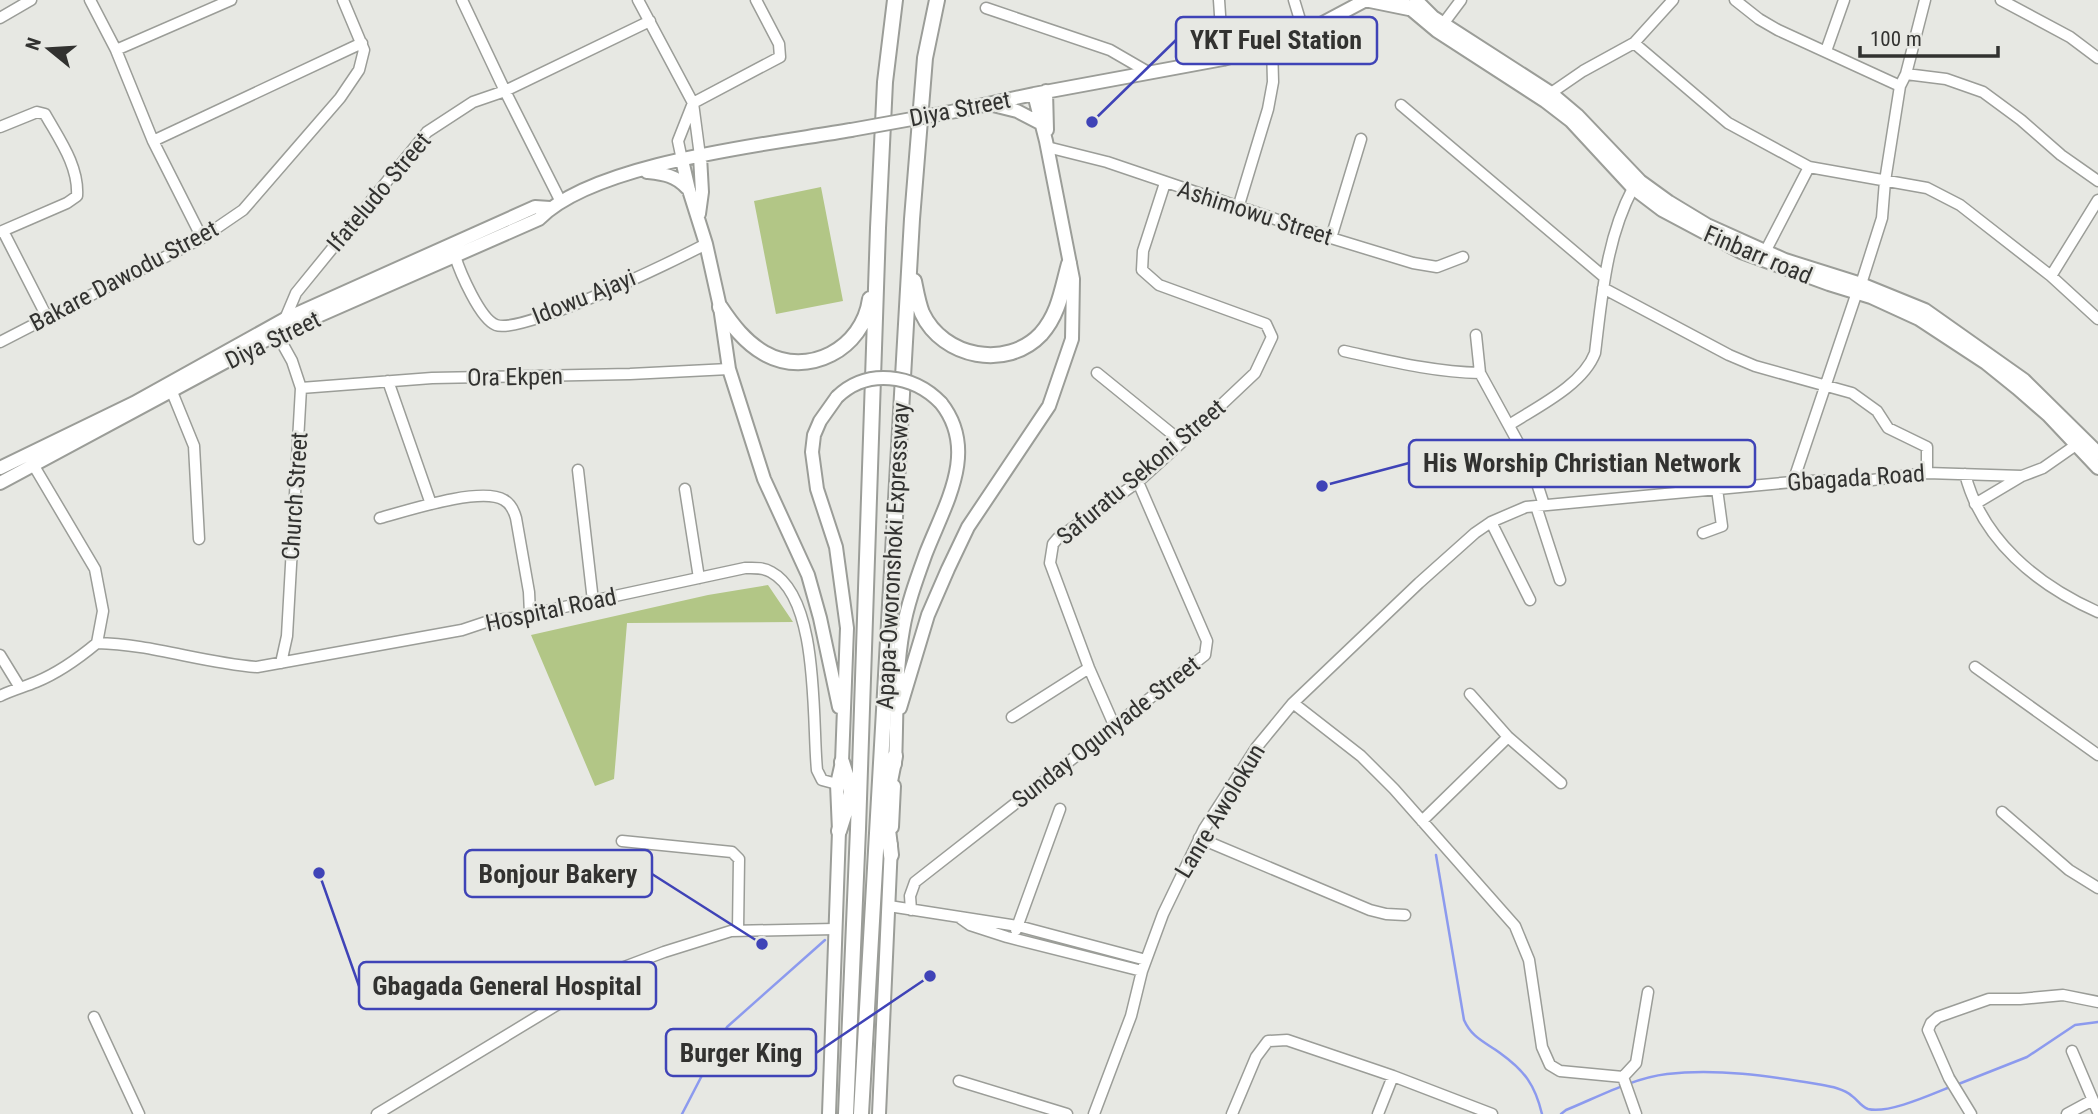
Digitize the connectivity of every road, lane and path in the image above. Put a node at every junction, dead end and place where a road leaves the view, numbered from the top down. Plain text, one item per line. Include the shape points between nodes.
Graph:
1 (31, 0) edge
2 (90, 0) edge
3 (231, 0) edge
4 (343, 0) edge
5 (462, 0) edge
6 (638, 0) edge
7 (756, 0) edge
8 (895, 0) edge
9 (937, 0) edge
10 (1219, 0) edge
11 (1294, 0) edge
12 (1366, 0) edge
13 (1461, 0) edge
14 (1673, 0) edge
15 (1735, 0) edge
16 (1844, 0) edge
17 (1924, 0) edge
18 (2001, 0) edge
19 (1412, 2) edge
20 (986, 8) dead end
21 (0, 18) edge
22 (650, 21) junction
23 (1434, 21) junction
24 (1304, 33) junction
25 (362, 43) junction
26 (1634, 43) junction
27 (1272, 45) junction
28 (116, 50) junction
29 (1826, 51) junction
30 (2098, 58) edge
31 (1223, 60) junction
32 (1148, 72) junction
33 (1906, 74) junction
34 (1900, 86) junction
35 (505, 91) junction
36 (1040, 92) junction
37 (1550, 93) junction
38 (693, 103) junction
39 (989, 104) junction
40 (1401, 105) dead end
41 (1040, 123) junction
42 (0, 127) edge
43 (1361, 139) dead end
44 (153, 141) junction
45 (1047, 144) junction
46 (700, 156) junction
47 (682, 160) junction
48 (1808, 167) junction
49 (640, 171) junction
50 (1885, 181) junction
51 (2098, 181) edge
52 (1165, 183) junction
53 (1633, 188) junction
54 (689, 190) junction
55 (2098, 200) edge
56 (555, 205) junction
57 (1238, 208) junction
58 (698, 217) junction
59 (912, 219) junction
60 (878, 228) junction
61 (2, 232) edge
62 (202, 238) junction
63 (1331, 238) junction
64 (706, 244) junction
65 (1765, 252) junction
66 (455, 256) junction
67 (1463, 257) dead end
68 (1069, 264) junction
69 (1603, 276) junction
70 (2051, 276) junction
71 (1603, 288) junction
72 (1859, 288) junction
73 (720, 307) junction
74 (1922, 315) junction
75 (47, 317) junction
76 (285, 319) junction
77 (2098, 319) edge
78 (277, 334) junction
79 (1476, 335) dead end
80 (0, 342) edge
81 (1344, 351) dead end
82 (729, 369) junction
83 (1097, 373) dead end
84 (1480, 373) junction
85 (388, 381) junction
86 (1826, 385) junction
87 (301, 388) junction
88 (172, 392) junction
89 (1509, 425) junction
90 (1182, 442) junction
91 (2076, 445) junction
92 (2098, 453) edge
93 (34, 466) junction
94 (0, 468) edge
95 (2098, 468) edge
96 (578, 470) dead end
97 (1927, 472) junction
98 (1965, 474) junction
99 (2022, 475) junction
100 (1138, 482) junction
101 (1793, 482) junction
102 (0, 483) edge
103 (685, 489) dead end
104 (1717, 489) junction
105 (431, 504) junction
106 (1975, 504) junction
107 (1540, 506) junction
108 (380, 519) dead end
109 (1491, 522) junction
110 (1703, 533) dead end
111 (199, 539) dead end
112 (699, 578) junction
113 (1560, 580) dead end
114 (1531, 600) dead end
115 (593, 601) junction
116 (2098, 612) edge
117 (530, 614) junction
118 (97, 643) junction
119 (0, 655) edge
120 (281, 663) junction
121 (1975, 667) dead end
122 (1089, 668) junction
123 (19, 686) junction
124 (1470, 694) dead end
125 (0, 696) edge
126 (1293, 703) junction
127 (1012, 717) dead end
128 (897, 719) junction
129 (1114, 726) junction
130 (843, 728) junction
131 (1508, 737) junction
132 (2098, 755) edge
133 (895, 756) junction
134 (860, 759) junction
135 (842, 762) junction
136 (881, 764) junction
137 (1561, 783) dead end
138 (837, 784) junction
139 (852, 793) junction
140 (886, 805) junction
141 (1060, 809) dead end
142 (2002, 812) dead end
143 (1422, 821) junction
144 (858, 829) junction
145 (839, 831) junction
146 (1199, 838) junction
147 (622, 841) dead end
148 (875, 855) junction
149 (891, 855) junction
150 (2098, 888) edge
151 (889, 906) junction
152 (911, 910) junction
153 (1405, 915) dead end
154 (960, 918) junction
155 (1018, 926) junction
156 (835, 929) junction
157 (738, 930) junction
158 (1013, 939) junction
159 (1146, 960) junction
160 (1142, 971) junction
161 (1648, 992) dead end
162 (2098, 1002) edge
163 (94, 1017) dead end
164 (2071, 1051) dead end
165 (1394, 1076) junction
166 (959, 1081) dead end
167 (1626, 1085) junction
168 (2091, 1101) junction
169 (2098, 1112) edge
170 (139, 1114) edge
171 (377, 1114) edge
172 (829, 1114) edge
173 (846, 1114) edge
174 (861, 1114) edge
175 (879, 1114) edge
176 (1067, 1114) edge
177 (1094, 1114) edge
178 (1232, 1114) edge
179 (1378, 1114) edge
180 (1492, 1114) edge
181 (1636, 1114) edge
182 (1971, 1114) edge
183 (2067, 1114) edge

1 - 21 street
2 - 28 street
3 - 28 street
4 - 25 street
5 - 35 street
6 - 22 street
7 - 38 street via 779,44 780,57
8 - 60 highway, Apapa-Oworonshoki Expressway
9 - 59 highway, Apapa-Oworonshoki Expressway via 925,58
10 - 31 street
11 - 24 street
12 - 19 main road
12 - 24 main road, Diya Street
13 - 23 street
14 - 26 street
15 - 29 street via 1778,30
16 - 29 street
17 - 33 street
18 - 30 street via 2070,37
19 - 23 main road
20 - 32 street via 1110,50
22 - 35 street, Ifateludo Street
22 - 38 street
23 - 37 main road, Finbarr road
23 - 53 main road, Finbarr road via 1571,121
24 - 27 main road, Diya Street
25 - 44 street
25 - 62 street, Bakare Dawodu Street via 359,70 340,98 243,211
26 - 37 street
26 - 48 street via 1728,123
27 - 31 main road, Diya Street
27 - 57 street via 1268,109
28 - 44 street
29 - 34 street
31 - 32 main road, Diya Street
32 - 36 main road, Diya Street
33 - 34 street
33 - 51 street via 1947,79 1983,92
34 - 50 street
35 - 56 street
35 - 76 street, Ifateludo Street via 473,102 427,132 296,293
36 - 39 main road, Diya Street
36 - 41 main road
36 - 45 main road
37 - 65 main road, Finbarr road via 1640,181 1707,225
38 - 46 street
38 - 47 street via 678,141
39 - 41 main road
39 - 46 main road, Diya Street, bridge
40 - 69 street
41 - 45 main road
42 - 61 street via 37,112 45,114 72,163 78,184 77,196 67,204
43 - 63 street
44 - 62 street
45 - 52 street, Ashimowu Street
45 - 68 main road
46 - 47 main road, Diya Street
46 - 58 main road
47 - 49 main road, Diya Street
47 - 54 main road
48 - 50 street
48 - 65 street
49 - 54 main road via 666,174
49 - 56 main road, Diya Street via 582,190
50 - 70 street via 1927,188 1960,205
50 - 72 street via 1882,218
52 - 57 street, Ashimowu Street
52 - 90 street, Safuratu Sekoni Street via 1143,251 1142,271 1159,285 1266,324 1272,337 1255,373
53 - 69 street
53 - 72 main road, Finbarr road via 1662,210 1741,252
54 - 58 main road
55 - 70 street
56 - 66 main road, Diya Street via 539,219
56 - 76 main road, Diya Street via 535,207
57 - 63 street, Ashimowu Street
58 - 64 main road
59 - 68 highway via 915,283 922,312 941,337 979,356 1018,350 1042,333 1057,309
59 - 136 highway, Apapa-Oworonshoki Expressway
60 - 73 highway via 868,309 838,351 807,363 779,359 753,345
60 - 134 highway, Apapa-Oworonshoki Expressway
61 - 75 street
62 - 75 street, Bakare Dawodu Street
63 - 67 street, Ashimowu Street via 1437,267
64 - 66 street, Idowu Ajayi via 545,316 508,326 498,326 485,316
64 - 73 main road
65 - 72 main road, Finbarr road
66 - 78 main road, Diya Street
68 - 128 main road via 1072,339 1062,373 1025,445 968,527 928,615
69 - 71 street
70 - 77 street
71 - 86 street via 1729,355
71 - 89 street via 1592,362 1577,380
72 - 74 main road, Finbarr road
72 - 86 street
73 - 82 main road
74 - 91 main road, Finbarr road via 2017,388
74 - 92 main road, Finbarr road via 2024,380
75 - 80 street, Bakare Dawodu Street
76 - 94 main road, Diya Street via 134,403
78 - 87 street, Church Street
78 - 88 main road, Diya Street
79 - 84 street
81 - 84 street via 1430,370
82 - 85 street, Ora Ekpen
82 - 130 main road via 764,479 808,575
83 - 90 street
84 - 89 street
85 - 87 street, Ora Ekpen
85 - 105 street
86 - 97 street via 1852,393 1877,411 1888,428 1927,447
86 - 101 street
87 - 120 street, Church Street via 287,636
88 - 93 main road, Diya Street
88 - 111 street via 194,446
89 - 107 street via 1532,468
90 - 100 street, Safuratu Sekoni Street
91 - 95 main road, Finbarr road
91 - 99 street, Gbagada Road via 2043,468
93 - 102 main road, Diya Street
93 - 118 street via 96,569 103,611
96 - 115 street
97 - 98 street, Gbagada Road
97 - 101 street, Gbagada Road via 1872,480
98 - 99 street, Gbagada Road
98 - 106 street
99 - 106 street
100 - 122 street, Safuratu Sekoni Street via 1058,538 1050,554
100 - 129 street, Sunday Ogunyade Street via 1207,648 1205,655
101 - 104 street, Gbagada Road
103 - 112 street
104 - 107 street, Gbagada Road
104 - 110 street via 1722,526
105 - 108 street
105 - 117 street via 486,495 513,508
106 - 116 street via 1990,531 2014,557 2051,586
107 - 109 street, Lanre Awolokun
107 - 113 street
109 - 114 street
109 - 126 street, Lanre Awolokun via 1419,583
112 - 115 street, Hospital Road
112 - 138 street, Hospital Road via 757,567 771,572 788,590 799,612 811,662 817,770 822,780
115 - 117 street, Hospital Road
117 - 120 street, Hospital Road
118 - 120 street, Hospital Road via 234,665
118 - 123 street via 36,682
119 - 123 street
121 - 132 street
122 - 127 street
122 - 129 street, Safuratu Sekoni Street
123 - 125 street
124 - 131 street
126 - 143 street via 1361,757
126 - 146 street, Lanre Awolokun via 1249,758
128 - 130 main road, bridge via 895,690 903,628 925,555 953,487 957,432 941,402 918,385 887,378 857,383 837,397 814,435 812,464 836,547 847,628
128 - 133 main road, Apapa-Oworonshoki Expressway
129 - 152 street, Sunday Ogunyade Street via 915,883
130 - 135 main road, Apapa-Oworonshoki Expressway
131 - 137 street
131 - 143 street
133 - 140 highway
133 - 149 main road, Apapa-Oworonshoki Expressway
134 - 139 highway
134 - 144 highway, Apapa-Oworonshoki Expressway
135 - 138 main road, Apapa-Oworonshoki Expressway
135 - 139 highway
136 - 140 highway
136 - 148 highway, Apapa-Oworonshoki Expressway
138 - 145 main road, Apapa-Oworonshoki Expressway
139 - 144 highway
139 - 145 highway
140 - 148 highway
140 - 149 highway
141 - 155 street
142 - 150 street via 2069,870
143 - 167 street via 1515,926 1529,960 1542,1047 1549,1065
144 - 173 highway, Apapa-Oworonshoki Expressway
145 - 156 main road, Apapa-Oworonshoki Expressway
146 - 153 street via 1370,910
146 - 159 street, Lanre Awolokun
147 - 157 street via 737,855
148 - 174 highway, Apapa-Oworonshoki Expressway
149 - 151 main road, Apapa-Oworonshoki Expressway
151 - 152 street
151 - 175 main road, Apapa-Oworonshoki Expressway
152 - 154 street
154 - 155 street
154 - 158 street
155 - 158 street
155 - 159 street
156 - 157 street
156 - 172 main road, Apapa-Oworonshoki Expressway
157 - 171 street via 611,972
158 - 160 street
159 - 160 street, Lanre Awolokun
160 - 177 street, Lanre Awolokun via 1131,1016
161 - 167 street via 1636,1063
162 - 182 street via 2063,995 1989,999 1931,1023 1928,1030
163 - 170 street
164 - 168 street
165 - 178 street via 1287,1040 1268,1041
165 - 179 street
165 - 180 street
166 - 176 street
167 - 181 street
168 - 169 street
168 - 183 street

